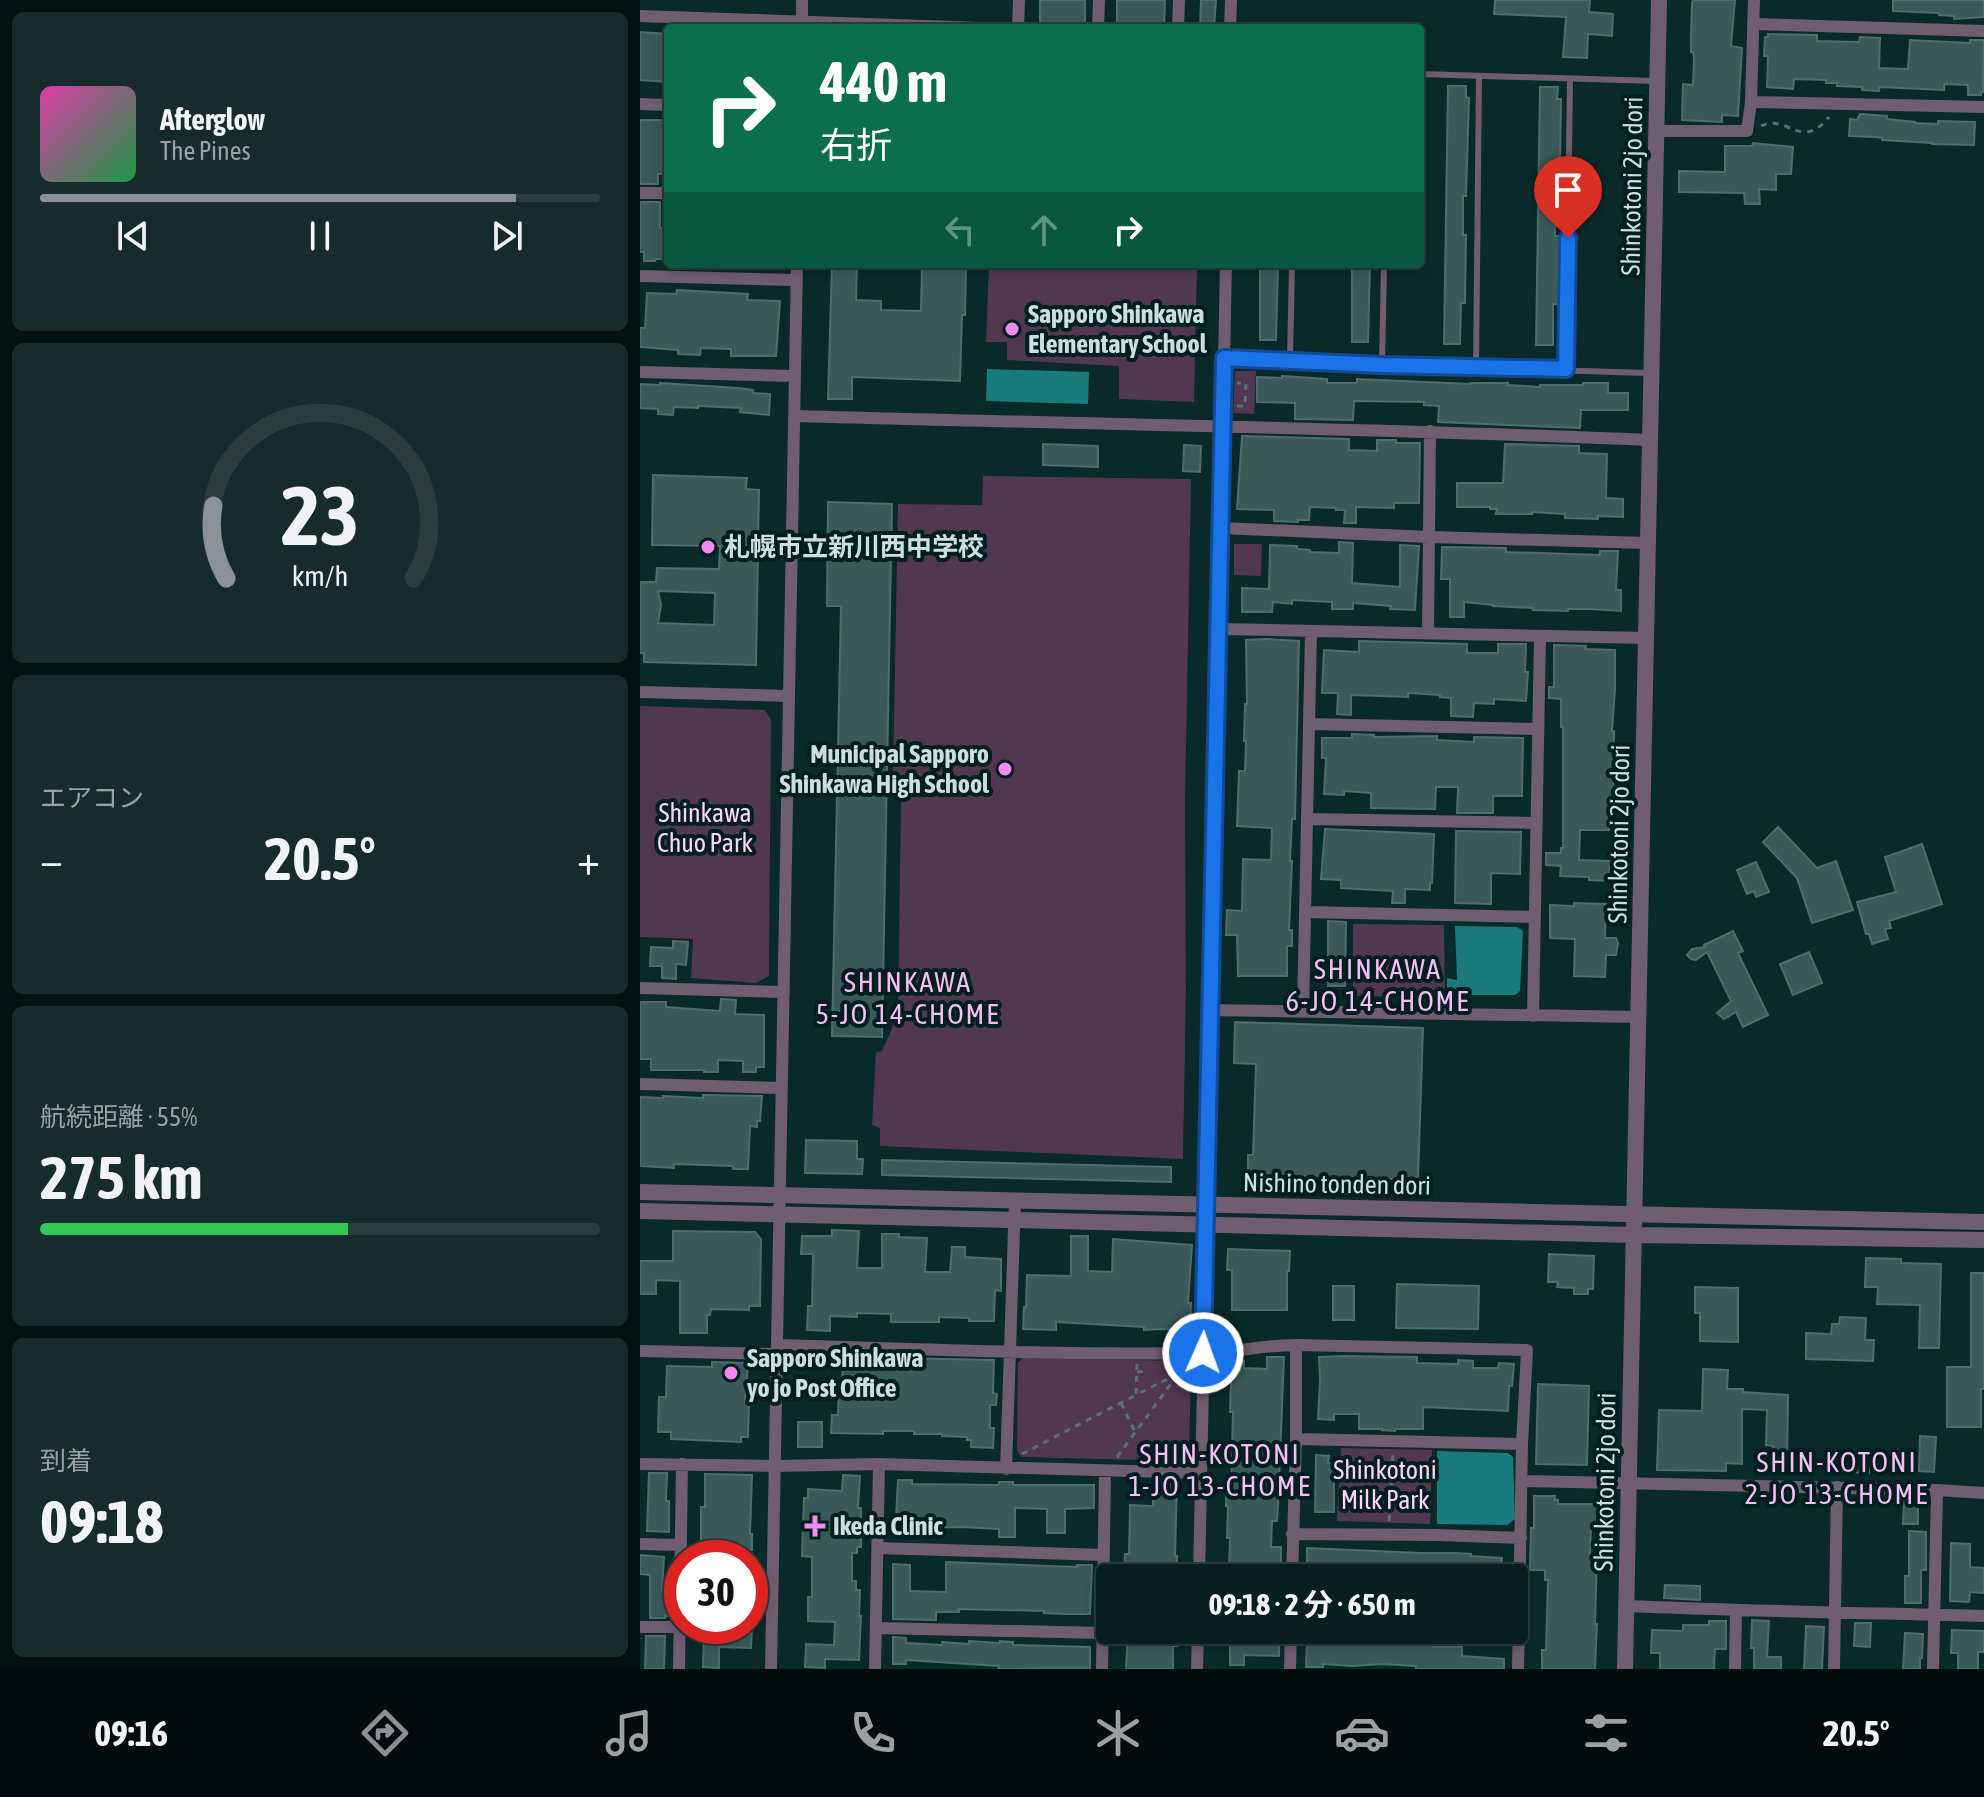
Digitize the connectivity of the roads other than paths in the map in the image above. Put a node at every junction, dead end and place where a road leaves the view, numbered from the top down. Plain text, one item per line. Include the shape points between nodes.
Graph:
1 (802, 0) edge
2 (1019, 0) edge
3 (1099, 0) edge
4 (1179, 0) edge
5 (1231, 0) edge
6 (1659, 0) edge
7 (1754, 0) edge
8 (640, 16) edge
9 (784, 24) edge
10 (802, 24) edge
11 (1018, 24) edge
12 (1098, 24) edge
13 (1178, 24) edge
14 (1230, 24) edge
15 (1753, 24) junction
16 (1984, 31) edge
17 (1424, 74) edge
18 (1479, 76) junction
19 (1570, 79) junction
20 (1658, 81) junction
21 (1751, 102) junction
22 (640, 104) edge
23 (664, 105) edge
24 (1984, 107) edge
25 (1657, 131) junction
26 (640, 193) edge
27 (664, 193) edge
28 (797, 268) edge
29 (1226, 268) edge
30 (1292, 268) edge
31 (1384, 268) edge
32 (640, 276) edge
33 (796, 280) junction
34 (1224, 358) junction
35 (1290, 360) junction
36 (1382, 365) junction
37 (1476, 367) junction
38 (1566, 369) junction
39 (640, 372) edge
40 (1652, 373) junction
41 (795, 376) junction
42 (794, 416) junction
43 (1223, 428) junction
44 (1430, 431) junction
45 (1651, 440) junction
46 (1221, 528) junction
47 (1430, 537) junction
48 (1648, 543) junction
49 (1219, 629) junction
50 (1311, 631) junction
51 (1428, 633) junction
52 (1540, 636) junction
53 (1647, 638) junction
54 (640, 692) edge
55 (788, 696) junction
56 (1309, 724) junction
57 (1538, 729) junction
58 (1307, 819) junction
59 (1536, 823) junction
60 (1306, 912) junction
61 (1534, 917) junction
62 (640, 988) edge
63 (784, 992) junction
64 (1211, 1010) junction
65 (1303, 1011) junction
66 (1533, 1016) junction
67 (1639, 1017) junction
68 (640, 1084) edge
69 (782, 1088) junction
70 (640, 1192) edge
71 (781, 1196) junction
72 (1015, 1200) junction
73 (1207, 1204) junction
74 (640, 1211) edge
75 (780, 1215) junction
76 (1635, 1215) junction
77 (1014, 1220) junction
78 (1984, 1222) edge
79 (1207, 1225) junction
80 (1634, 1235) junction
81 (1984, 1240) edge
82 (1296, 1345) junction
83 (778, 1349) junction
84 (640, 1351) edge
85 (1011, 1352) junction
86 (1203, 1353) junction
87 (1296, 1439) junction
88 (1522, 1444) junction
89 (640, 1464) edge
90 (682, 1464) junction
91 (879, 1464) junction
92 (775, 1466) junction
93 (1109, 1466) junction
94 (1006, 1469) junction
95 (1201, 1473) junction
96 (1522, 1481) junction
97 (1629, 1485) junction
98 (1837, 1487) junction
99 (1937, 1490) junction
100 (1984, 1493) edge
101 (1292, 1534) junction
102 (1521, 1538) junction
103 (681, 1540) edge
104 (640, 1544) edge
105 (664, 1545) edge
106 (878, 1548) junction
107 (1104, 1555) junction
108 (1104, 1564) edge
109 (1199, 1564) edge
110 (1292, 1564) edge
111 (1520, 1564) edge
112 (1626, 1606) junction
113 (1736, 1610) junction
114 (1835, 1611) junction
115 (1934, 1615) junction
116 (1984, 1616) edge
117 (640, 1627) edge
118 (664, 1627) edge
119 (876, 1628) junction
120 (1096, 1633) edge
121 (680, 1644) edge
122 (1103, 1644) edge
123 (1198, 1644) edge
124 (1291, 1644) edge
125 (1519, 1644) edge
126 (679, 1669) edge
127 (771, 1669) edge
128 (875, 1669) edge
129 (1102, 1669) edge
130 (1197, 1669) edge
131 (1290, 1669) edge
132 (1518, 1669) edge
133 (1625, 1669) edge
134 (1735, 1669) edge
135 (1834, 1669) edge
136 (1933, 1669) edge

1 - 10 street
2 - 11 street
3 - 12 street
4 - 13 street
5 - 14 street
6 - 20 street, Shinkotoni 2jo dori
7 - 15 street
8 - 9 street
15 - 16 street
15 - 21 street
17 - 18 lane
18 - 19 lane
18 - 37 lane
19 - 20 lane
19 - 38 lane
20 - 25 street, Shinkotoni 2jo dori
21 - 24 street
21 - 25 street via 1747,131
22 - 23 street
25 - 40 street, Shinkotoni 2jo dori
26 - 27 street
28 - 33 street
29 - 34 street
30 - 35 lane
31 - 36 lane
32 - 33 street
33 - 41 street
34 - 35 lane
34 - 43 street
35 - 36 lane
36 - 37 lane
37 - 38 lane
38 - 40 lane
39 - 41 street
40 - 45 street, Shinkotoni 2jo dori
41 - 42 street
42 - 43 street
42 - 55 street
43 - 44 street
43 - 46 street
44 - 45 street
44 - 47 street
45 - 48 street, Shinkotoni 2jo dori
46 - 47 street
46 - 49 street
47 - 48 street
47 - 51 street
48 - 53 street, Shinkotoni 2jo dori
49 - 50 street
49 - 64 street
50 - 51 street
50 - 56 street
51 - 52 street
52 - 53 street
52 - 57 street
53 - 67 street, Shinkotoni 2jo dori
54 - 55 street
55 - 63 street
56 - 57 street
56 - 58 street
57 - 59 street
58 - 59 street
58 - 60 street
59 - 61 street
60 - 61 street
60 - 65 street
61 - 66 street
62 - 63 street
63 - 69 street
64 - 65 street
64 - 73 street
65 - 66 street
66 - 67 street
67 - 76 street, Shinkotoni 2jo dori
68 - 69 street
69 - 71 street
70 - 71 street, Nishino tonden dori
71 - 72 street, Nishino tonden dori
71 - 75 street
72 - 73 street, Nishino tonden dori
72 - 77 street
73 - 76 street, Nishino tonden dori
73 - 79 street
74 - 75 street, Nishino tonden dori
75 - 77 street, Nishino tonden dori
75 - 83 street
76 - 78 street, Nishino tonden dori
76 - 80 street, Shinkotoni 2jo dori
77 - 79 street, Nishino tonden dori
77 - 85 street
79 - 80 street, Nishino tonden dori
79 - 86 street
80 - 81 street, Nishino tonden dori
80 - 97 street, Shinkotoni 2jo dori
82 - 86 street
82 - 87 street
82 - 88 street via 1527,1350
83 - 84 street
83 - 85 street
83 - 92 street
85 - 86 street
85 - 94 street
86 - 95 street
87 - 88 street
87 - 101 street
88 - 96 street
89 - 90 street
90 - 92 street
90 - 103 street
91 - 92 street
91 - 94 street
91 - 106 street
92 - 127 street
93 - 94 street
93 - 95 street
93 - 107 street
95 - 109 street
96 - 97 street
96 - 102 street
97 - 98 street
97 - 112 street, Shinkotoni 2jo dori
98 - 99 street
98 - 114 street
99 - 100 street
99 - 115 street
101 - 102 street
101 - 110 street
102 - 111 street
104 - 105 street
106 - 107 street
106 - 119 street
107 - 108 street
112 - 113 street
112 - 133 street, Shinkotoni 2jo dori
113 - 114 street
113 - 134 street
114 - 115 street
114 - 135 street
115 - 116 street
115 - 136 street
117 - 118 street
119 - 120 street
119 - 128 street
121 - 126 street
122 - 129 street
123 - 130 street
124 - 131 street
125 - 132 street

